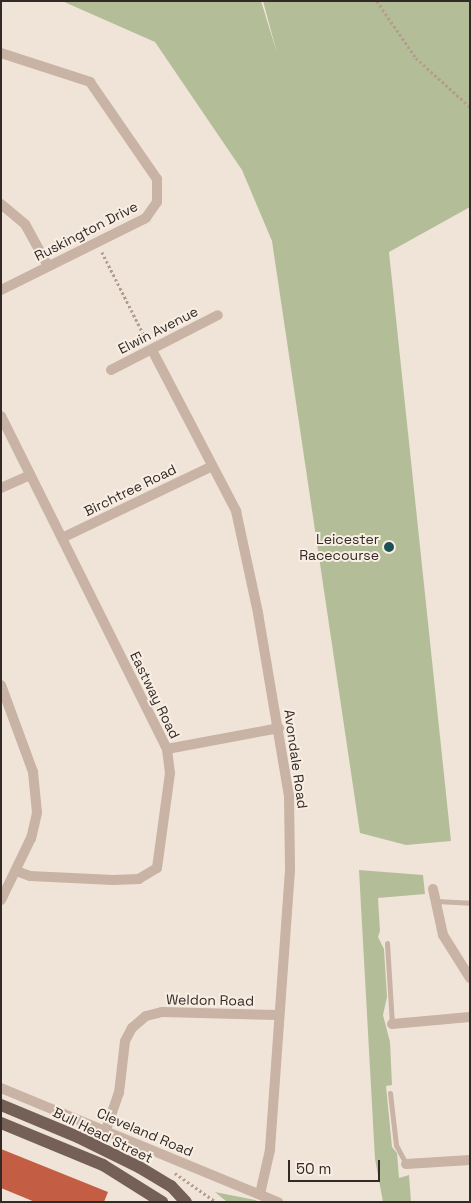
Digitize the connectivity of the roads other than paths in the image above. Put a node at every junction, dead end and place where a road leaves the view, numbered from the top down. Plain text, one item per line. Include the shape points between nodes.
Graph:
1 (1, 53) edge
2 (1, 204) edge
3 (48, 266) junction
4 (1, 290) edge
5 (218, 314) dead end
6 (152, 350) junction
7 (111, 370) dead end
8 (1, 416) edge
9 (210, 466) junction
10 (30, 476) junction
11 (1, 488) edge
12 (62, 538) junction
13 (1, 685) edge
14 (279, 728) junction
15 (167, 749) junction
16 (16, 871) junction
17 (434, 889) dead end
18 (1, 900) edge
19 (436, 901) junction
20 (470, 903) edge
21 (387, 943) dead end
22 (470, 978) edge
23 (278, 1015) junction
24 (470, 1017) edge
25 (392, 1024) joint
26 (1, 1088) edge
27 (390, 1093) dead end
28 (1, 1105) edge
29 (1, 1123) edge
30 (106, 1130) junction
31 (470, 1160) edge
32 (406, 1164) joint
33 (260, 1194) junction
34 (162, 1202) edge
35 (186, 1202) edge
36 (278, 1202) edge

1 - 3 street, Ruskington Drive via 90,82 157,179 157,202 146,218
2 - 3 street via 25,224
3 - 4 street, Ruskington Drive
5 - 6 street, Elwin Avenue
6 - 7 street, Elwin Avenue
6 - 9 street, Avondale Road
8 - 10 street, Eastway Road
9 - 12 street, Birchtree Road
9 - 14 street, Avondale Road via 236,511
10 - 11 street
10 - 12 street, Eastway Road
12 - 15 street, Eastway Road
13 - 16 street via 34,772 37,813 31,838
14 - 15 street
14 - 23 street, Avondale Road via 289,796 290,870
15 - 16 street, Eastway Road via 170,772 157,868 140,879 113,880 30,876
16 - 18 street
17 - 19 street
19 - 20 lane
19 - 22 street via 443,936
21 - 25 lane
23 - 30 street, Weldon Road via 162,1012 146,1016 132,1028 125,1041 119,1093
23 - 33 street, Avondale Road via 270,1150
24 - 25 street
26 - 30 street, Cleveland Road
27 - 32 lane via 396,1145
28 - 35 main road, Bull Head Street via 139,1167 171,1186
29 - 34 main road, Bull Head Street via 102,1165
30 - 33 street, Cleveland Road
31 - 32 street
33 - 36 street, Cleveland Road

